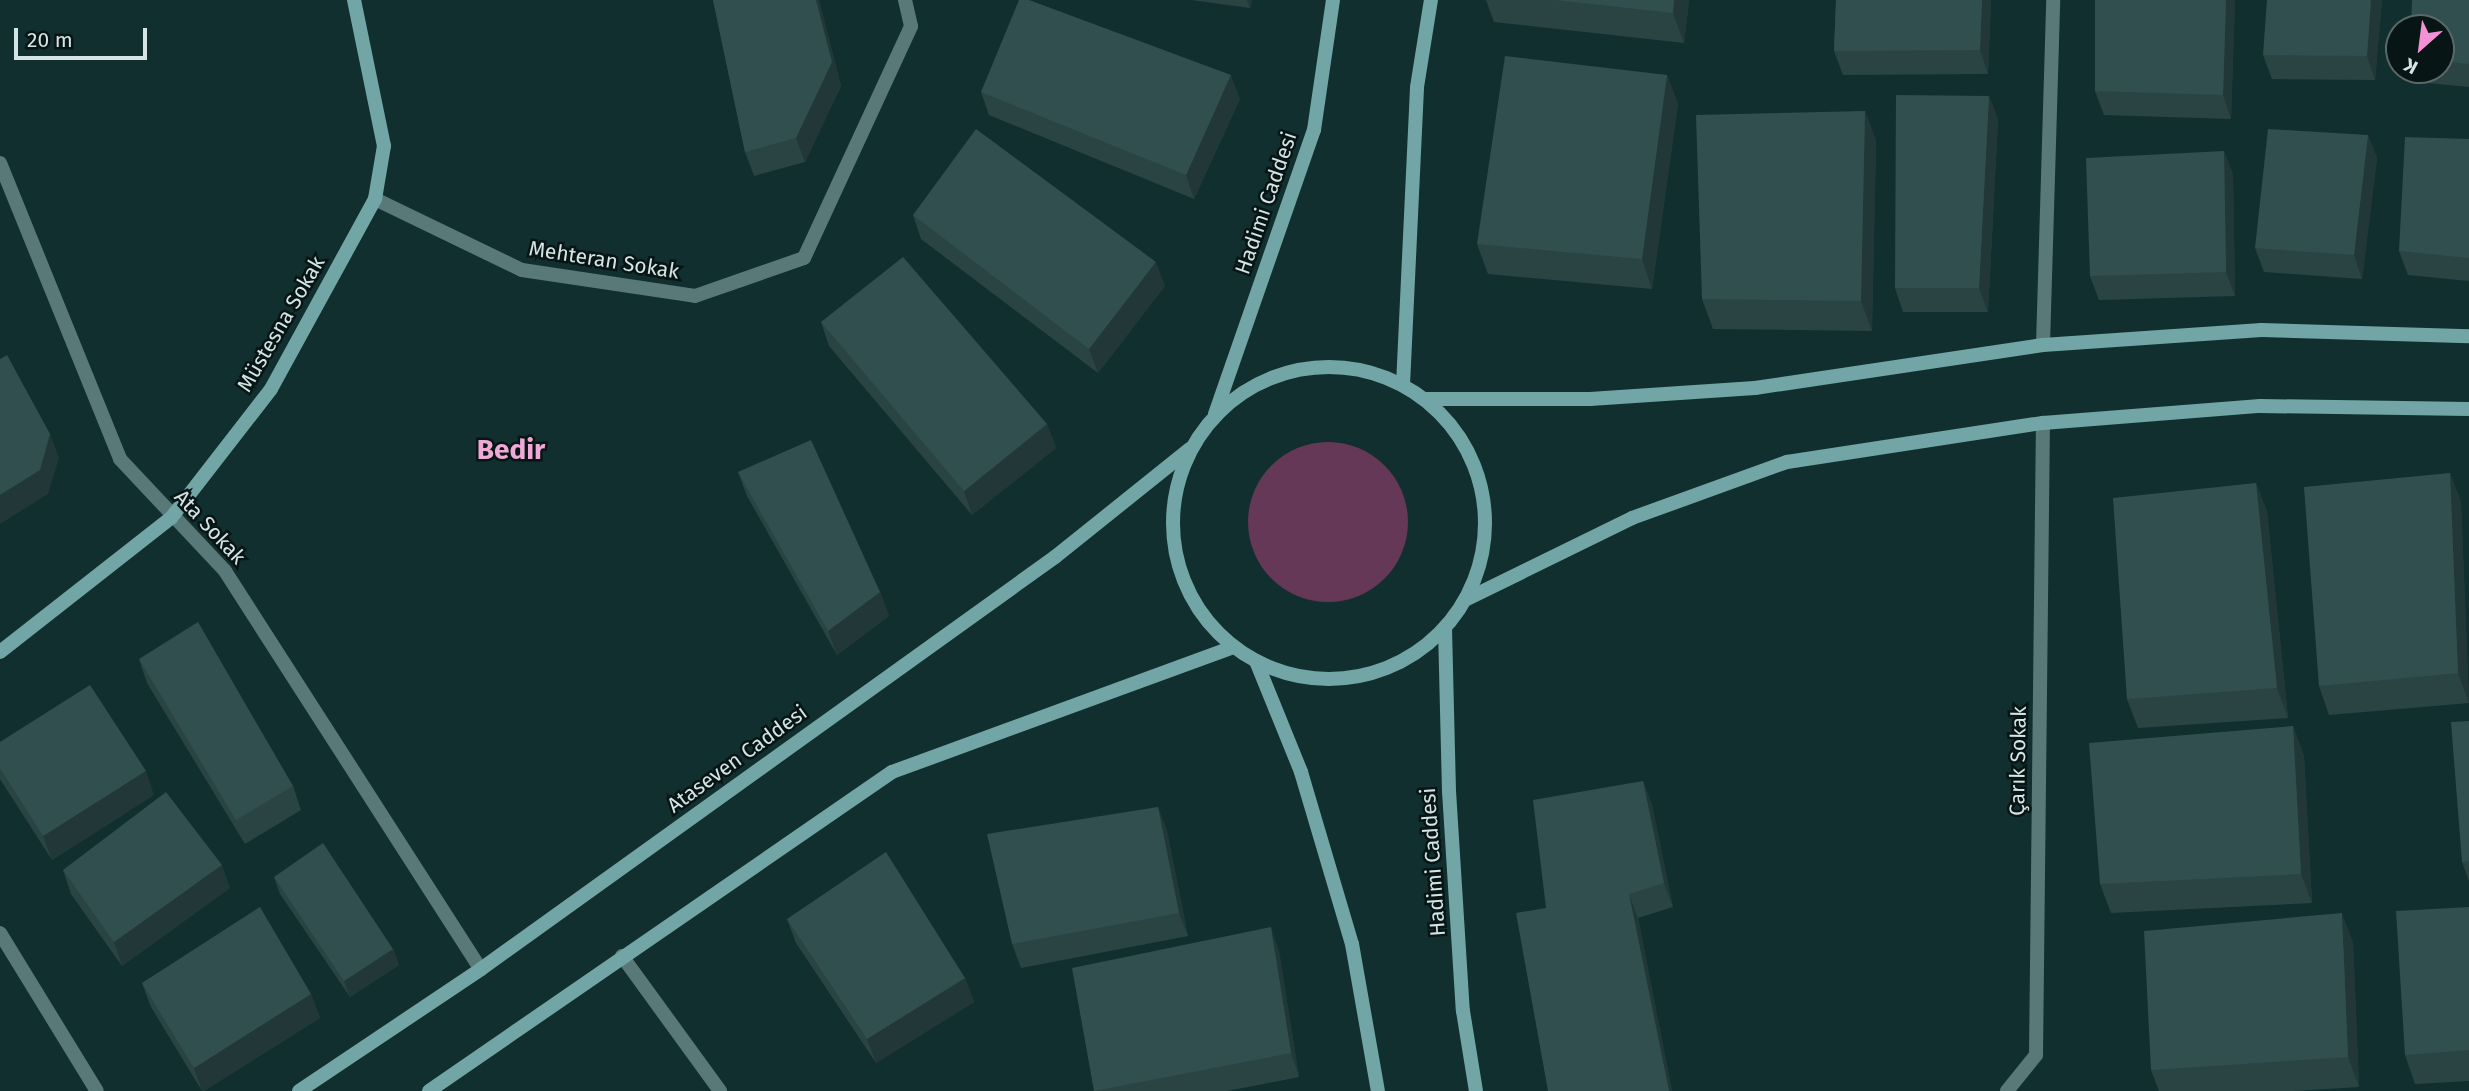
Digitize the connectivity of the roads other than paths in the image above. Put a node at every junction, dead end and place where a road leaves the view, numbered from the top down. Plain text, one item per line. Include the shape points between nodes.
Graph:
1 (354, 0) edge
2 (905, 0) edge
3 (1333, 0) edge
4 (1431, 0) edge
5 (2053, 0) edge
6 (0, 163) edge
7 (375, 199) junction
8 (2469, 336) edge
9 (2043, 345) junction
10 (1403, 385) junction
11 (1425, 399) junction
12 (2469, 410) edge
13 (1215, 414) junction
14 (2043, 423) junction
15 (1190, 449) junction
16 (171, 518) junction
17 (1467, 599) junction
18 (1446, 628) junction
19 (1234, 647) junction
20 (0, 652) edge
21 (1256, 661) junction
22 (0, 933) edge
23 (622, 956) junction
24 (481, 969) junction
25 (97, 1091) edge
26 (299, 1091) edge
27 (429, 1091) edge
28 (720, 1091) edge
29 (1378, 1091) edge
30 (1476, 1091) edge
31 (2007, 1091) edge

1 - 7 main road, Müstesna Sokak via 384,146
2 - 7 street, Mehteran Sokak via 911,26 804,258 695,296 523,270
3 - 13 main road, Hadimi Caddesi via 1314,130
4 - 10 main road via 1417,87
5 - 9 street
6 - 16 street, Ata Sokak via 120,459
7 - 16 main road, Müstesna Sokak via 271,389
8 - 9 main road via 2261,330
9 - 11 main road via 1755,388 1590,399
10 - 11 main road
10 - 13 main road via 1352,368 1299,369 1250,387
11 - 17 main road via 1457,432 1478,474 1486,520 1480,565
12 - 14 main road via 2260,406
13 - 15 main road
14 - 17 main road via 1787,462 1632,518
14 - 31 street, Çarık Sokak via 2036,1055
15 - 19 main road via 1175,491 1172,534 1182,578 1203,615
15 - 24 main road, Ataseven Caddesi via 1055,557
16 - 20 main road, Müstesna Sokak
16 - 24 street, Ata Sokak via 225,571
17 - 18 main road
18 - 21 main road via 1405,660 1356,677 1304,677
18 - 30 main road, Hadimi Caddesi via 1449,791 1462,997
19 - 21 main road
19 - 23 main road via 892,772
21 - 29 main road via 1301,772 1352,944
22 - 25 street
23 - 27 main road
23 - 28 street
24 - 26 main road, Ataseven Caddesi

